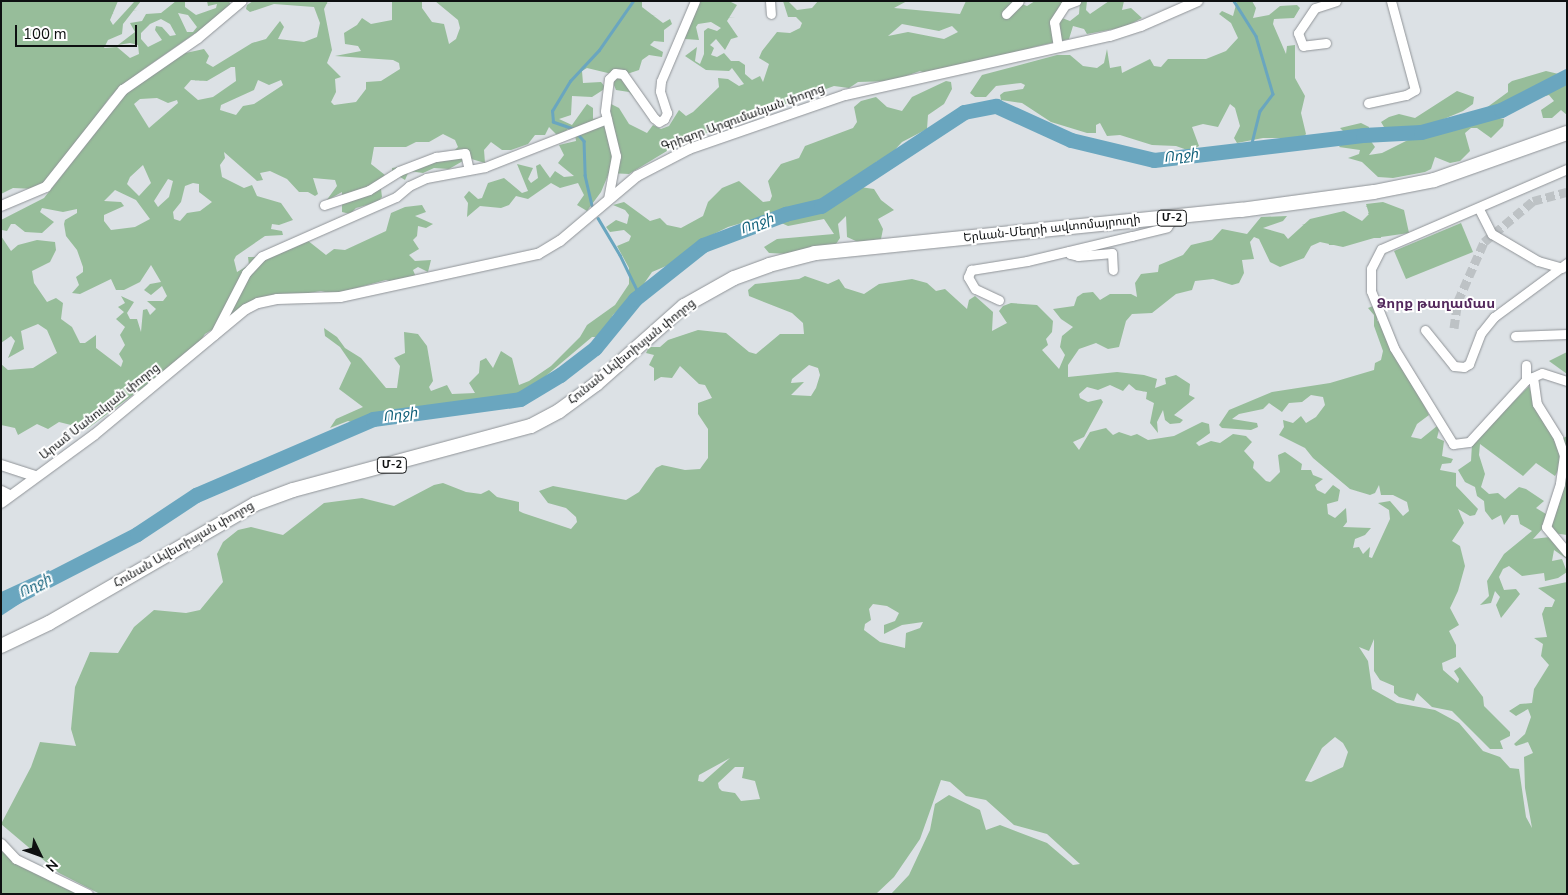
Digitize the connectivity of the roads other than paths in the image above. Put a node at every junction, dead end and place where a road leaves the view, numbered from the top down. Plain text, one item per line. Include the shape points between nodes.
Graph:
1 (696, 1) edge
2 (770, 1) edge
3 (1019, 1) edge
4 (1076, 1) edge
5 (1198, 1) edge
6 (1336, 1) edge
7 (1391, 1) edge
8 (240, 2) edge
9 (1313, 4) edge
10 (771, 14) dead end
11 (1006, 14) dead end
12 (1326, 43) dead end
13 (1058, 47) junction
14 (1368, 103) dead end
15 (607, 120) junction
16 (1567, 133) edge
17 (1567, 169) edge
18 (469, 170) junction
19 (608, 199) junction
20 (1, 206) edge
21 (324, 206) dead end
22 (1479, 209) junction
23 (1174, 217) junction
24 (1069, 250) junction
25 (769, 265) joint
26 (1565, 266) edge
27 (1113, 270) dead end
28 (999, 300) dead end
29 (1425, 330) dead end
30 (1567, 334) edge
31 (1515, 336) dead end
32 (212, 337) junction
33 (1526, 364) dead end
34 (1530, 378) junction
35 (1567, 381) edge
36 (1, 465) edge
37 (35, 476) junction
38 (6, 493) edge
39 (1, 503) edge
40 (1567, 552) edge
41 (1, 646) edge
42 (1, 843) edge
43 (88, 894) edge

1 - 15 street via 678,50 661,81 660,92 667,113 664,119 659,122 654,118 629,79 619,72 611,75 607,84
2 - 10 street
3 - 11 street
4 - 13 street via 1065,5 1054,22
5 - 13 street, Գրիգոր Արզումանյան փողոց via 1141,26
6 - 9 street
7 - 14 street via 1414,90 1406,95
8 - 20 street via 198,38 123,90 46,187
9 - 12 street via 1300,25 1299,39 1307,47
13 - 19 street, Գրիգոր Արզումանյան փողոց via 845,94 659,161
15 - 18 street via 486,167
15 - 19 street via 616,156
16 - 23 highway, Երևան-Մեղրի ավտոմայրուղի / Մ-2 via 1434,180 1336,198
17 - 22 street
18 - 21 street via 465,153 436,157 399,171 369,190
18 - 32 street via 426,178 396,197 262,256 246,273
19 - 32 street, Գրիգոր Արզումանյան փողոց via 560,241 538,254 349,296 277,299 258,303
22 - 26 street via 1492,234 1538,261
22 - 34 street via 1382,249 1372,269 1371,291 1394,348 1453,444 1469,442
23 - 24 street via 1167,227
23 - 25 highway, Երևան-Մեղրի ավտոմայրուղի / Մ-2 via 825,252
24 - 27 street via 1070,254 1078,256 1112,253
24 - 28 street via 970,270 968,277 975,289
25 - 41 highway, Հունան Ավետիսյան փողոց / Մ-2 via 734,278 684,306 596,384 559,411 531,426 293,490 255,504 49,623
26 - 29 street via 1494,317 1481,333 1469,364 1464,367 1454,366
30 - 31 street
32 - 37 street, Արամ Մանուկյան փողոց via 101,430
33 - 34 street
34 - 35 street via 1542,373
34 - 40 street via 1538,404 1564,455 1560,484 1546,527
36 - 37 street
37 - 38 street, Արամ Մանուկյան փողոց
38 - 39 street, Արամ Մանուկյան փողոց
42 - 43 street via 16,859

